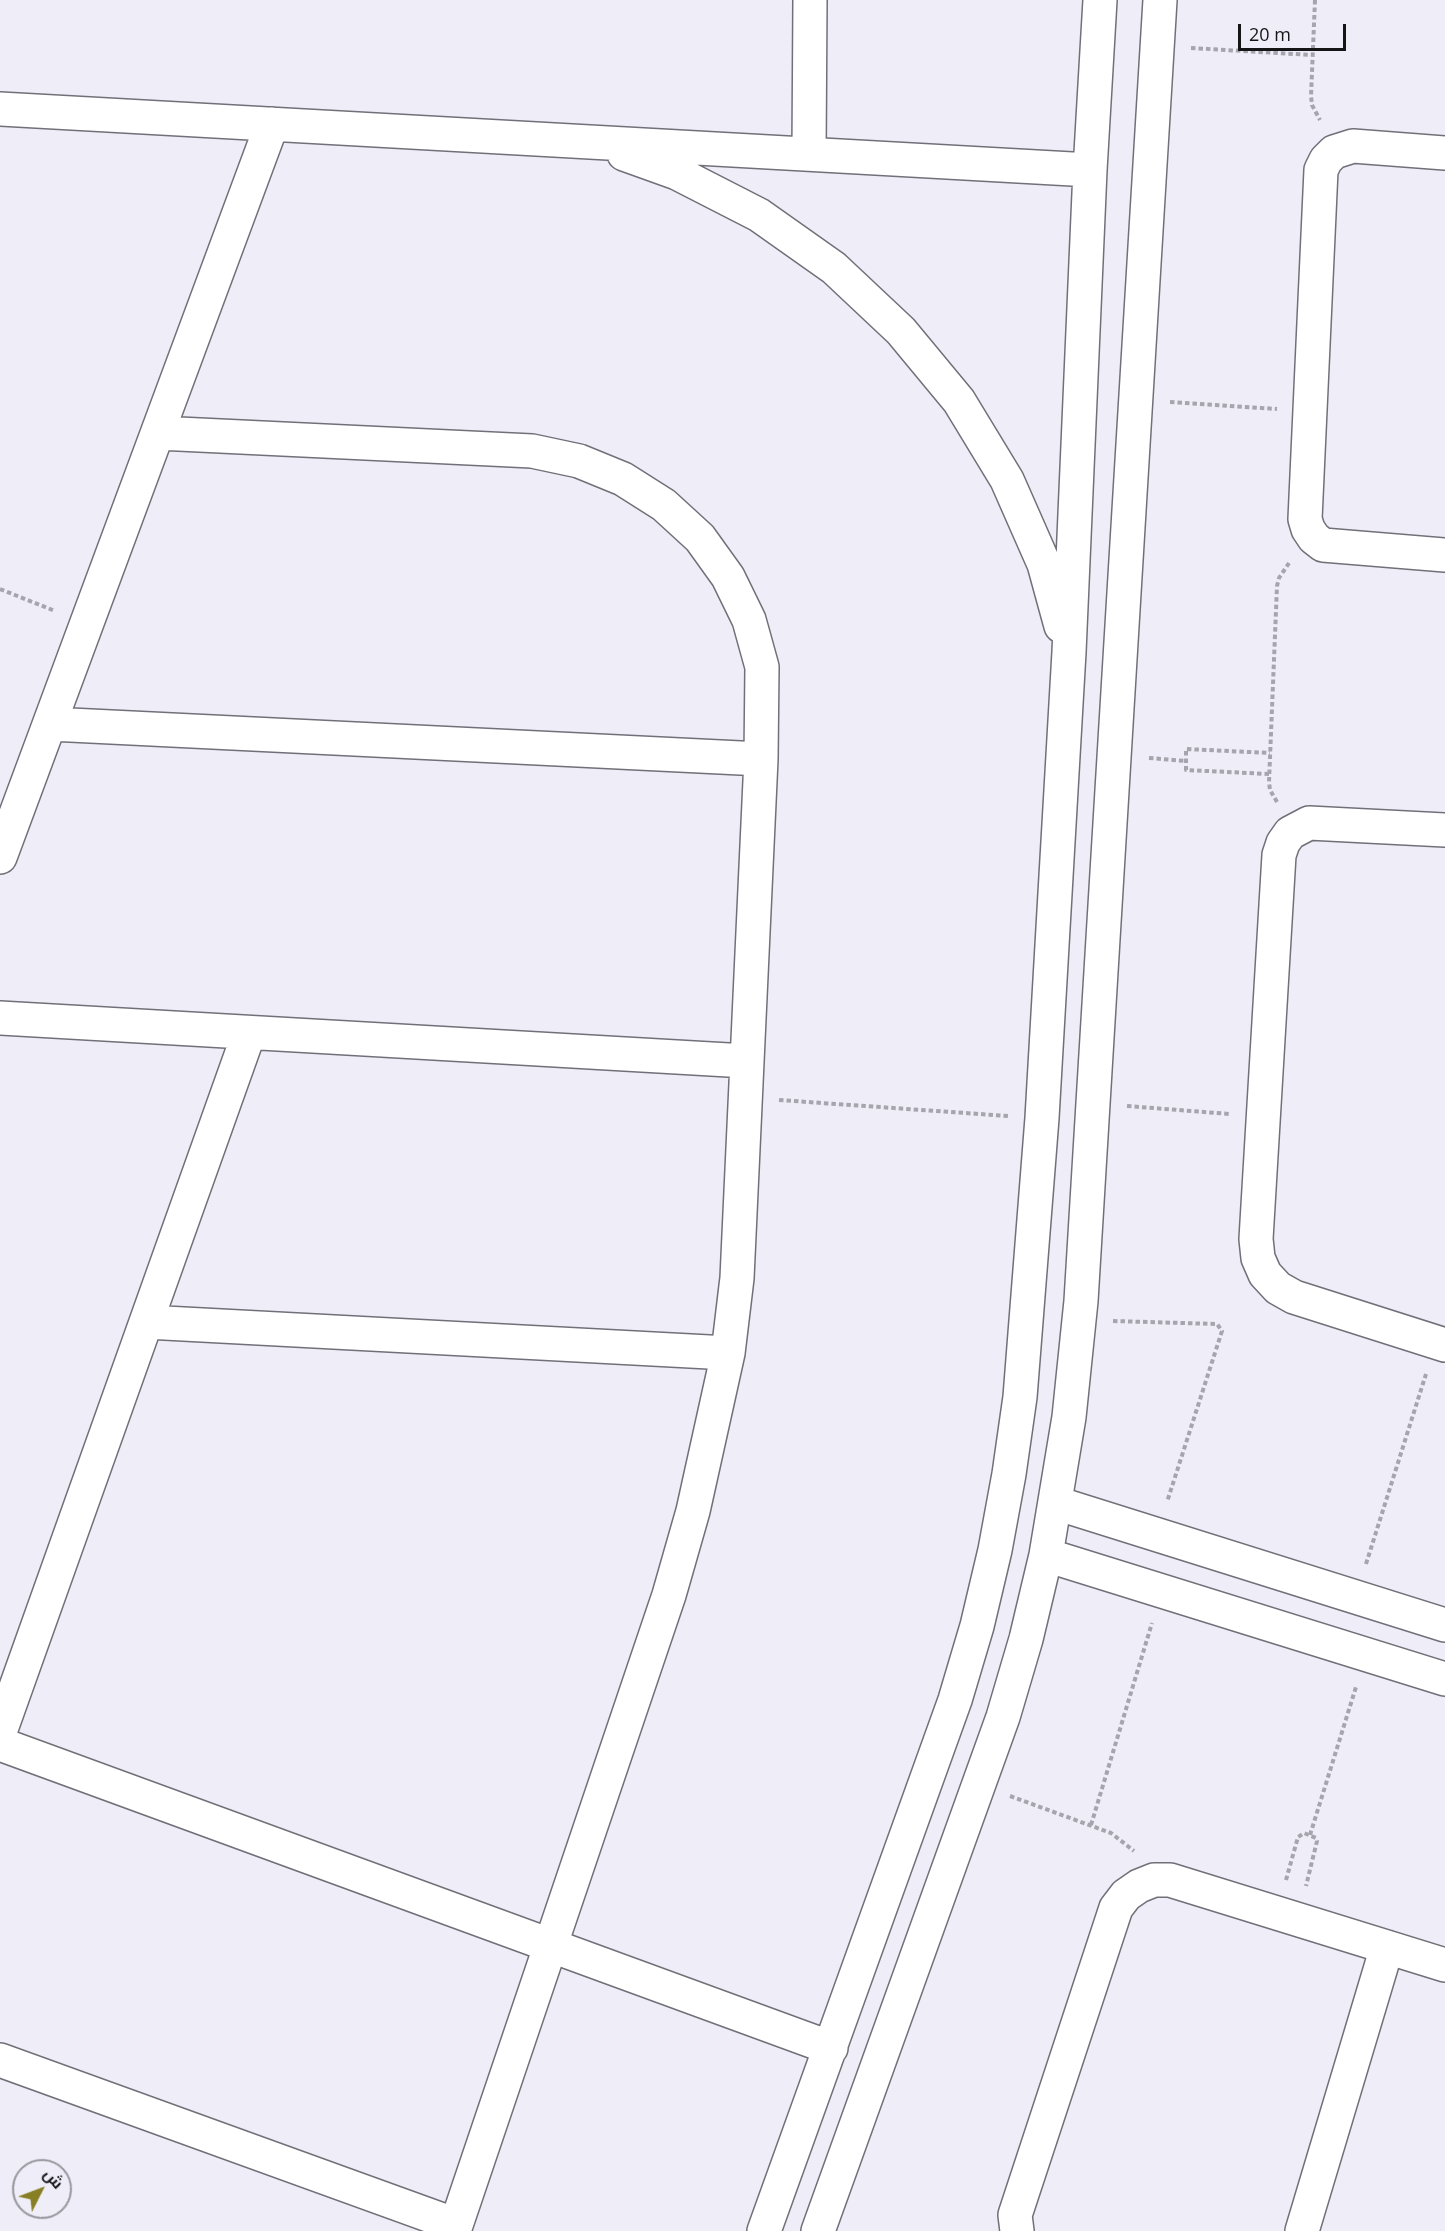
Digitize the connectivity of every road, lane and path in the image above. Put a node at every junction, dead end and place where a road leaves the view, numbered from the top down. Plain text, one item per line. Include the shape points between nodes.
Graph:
1 (810, 0) edge
2 (1100, 0) edge
3 (1160, 0) edge
4 (1315, 0) edge
5 (1158, 46) junction
6 (1312, 55) junction
7 (0, 109) edge
8 (272, 124) junction
9 (591, 142) junction
10 (1345, 147) junction
11 (1445, 153) edge
12 (809, 154) junction
13 (1090, 170) junction
14 (1137, 400) junction
15 (1309, 410) junction
16 (158, 433) junction
17 (1314, 538) junction
18 (1445, 555) edge
19 (0, 590) edge
20 (87, 623) junction
21 (1069, 652) junction
22 (50, 724) junction
23 (1270, 753) junction
24 (761, 759) junction
25 (1269, 774) junction
26 (1300, 827) junction
27 (1445, 830) edge
28 (0, 857) edge
29 (0, 1018) edge
30 (249, 1032) junction
31 (746, 1061) junction
32 (745, 1098) junction
33 (1093, 1103) junction
34 (1264, 1116) junction
35 (1042, 1118) junction
36 (1028, 1297) junction
37 (1080, 1311) junction
38 (146, 1322) junction
39 (1441, 1343) edge
40 (728, 1353) junction
41 (1056, 1503) junction
42 (1157, 1535) junction
43 (1046, 1555) junction
44 (1161, 1591) junction
45 (1356, 1597) junction
46 (1445, 1625) edge
47 (1366, 1654) junction
48 (1445, 1679) edge
49 (0, 1732) edge
50 (0, 1744) edge
51 (979, 1784) junction
52 (1091, 1825) junction
53 (1310, 1835) junction
54 (1154, 1880) junction
55 (1287, 1916) junction
56 (550, 1946) junction
57 (1388, 1947) junction
58 (1445, 1965) edge
59 (831, 2048) junction
60 (0, 2060) edge
61 (455, 2228) edge
62 (764, 2231) edge
63 (818, 2231) edge
64 (1017, 2231) edge
65 (1302, 2231) edge

1 - 12 street
2 - 13 street
3 - 5 street
4 - 6 path
5 - 6 path
5 - 14 street
6 - 10 path via 1312,105
7 - 8 street
8 - 9 street
8 - 16 street
9 - 12 street
9 - 21 street via 677,173 759,215 834,268 901,331 959,401 1007,480 1044,564
10 - 11 street
10 - 15 street via 1326,160 1319,181
12 - 13 street
13 - 21 street
14 - 15 path
14 - 33 street
15 - 17 street via 1305,519
16 - 20 street
16 - 24 street via 532,451 579,460 623,479 664,505 700,538 728,577 748,621 762,667
17 - 18 street via 1334,547
17 - 23 path via 1283,570 1277,586
19 - 20 path
20 - 22 street
21 - 35 street
22 - 24 street
22 - 28 street
23 - 25 path
23 - 25 path via 1186,749 1186,770
24 - 31 street
25 - 26 path via 1274,798
26 - 27 street via 1320,822
26 - 34 street via 1290,833 1279,855
29 - 30 street
30 - 31 street
30 - 38 street
31 - 32 street
32 - 35 path
32 - 40 street via 737,1278
33 - 34 path
33 - 37 street
34 - 39 street via 1256,1239 1265,1275 1294,1297
35 - 36 street
36 - 37 street
36 - 59 street via 1009,1474 977,1626 955,1700
37 - 41 street via 1070,1417
37 - 42 path via 1217,1324 1222,1331
38 - 40 street
38 - 49 street
39 - 45 path
40 - 56 street via 693,1510 669,1595
41 - 42 street
41 - 43 street
42 - 45 street
43 - 44 street
43 - 51 street via 1026,1640
44 - 47 street
44 - 52 path
45 - 46 street
47 - 48 street
47 - 53 path
50 - 56 street
51 - 52 path
51 - 63 street
52 - 54 path via 1129,1845
53 - 55 path via 1317,1843
53 - 55 path via 1304,1833 1298,1838
54 - 55 street via 1170,1880
54 - 64 street via 1126,1895 1116,1908 1015,2215
55 - 57 street
56 - 59 street
56 - 61 street
57 - 58 street
57 - 65 street
59 - 62 street
60 - 61 street

